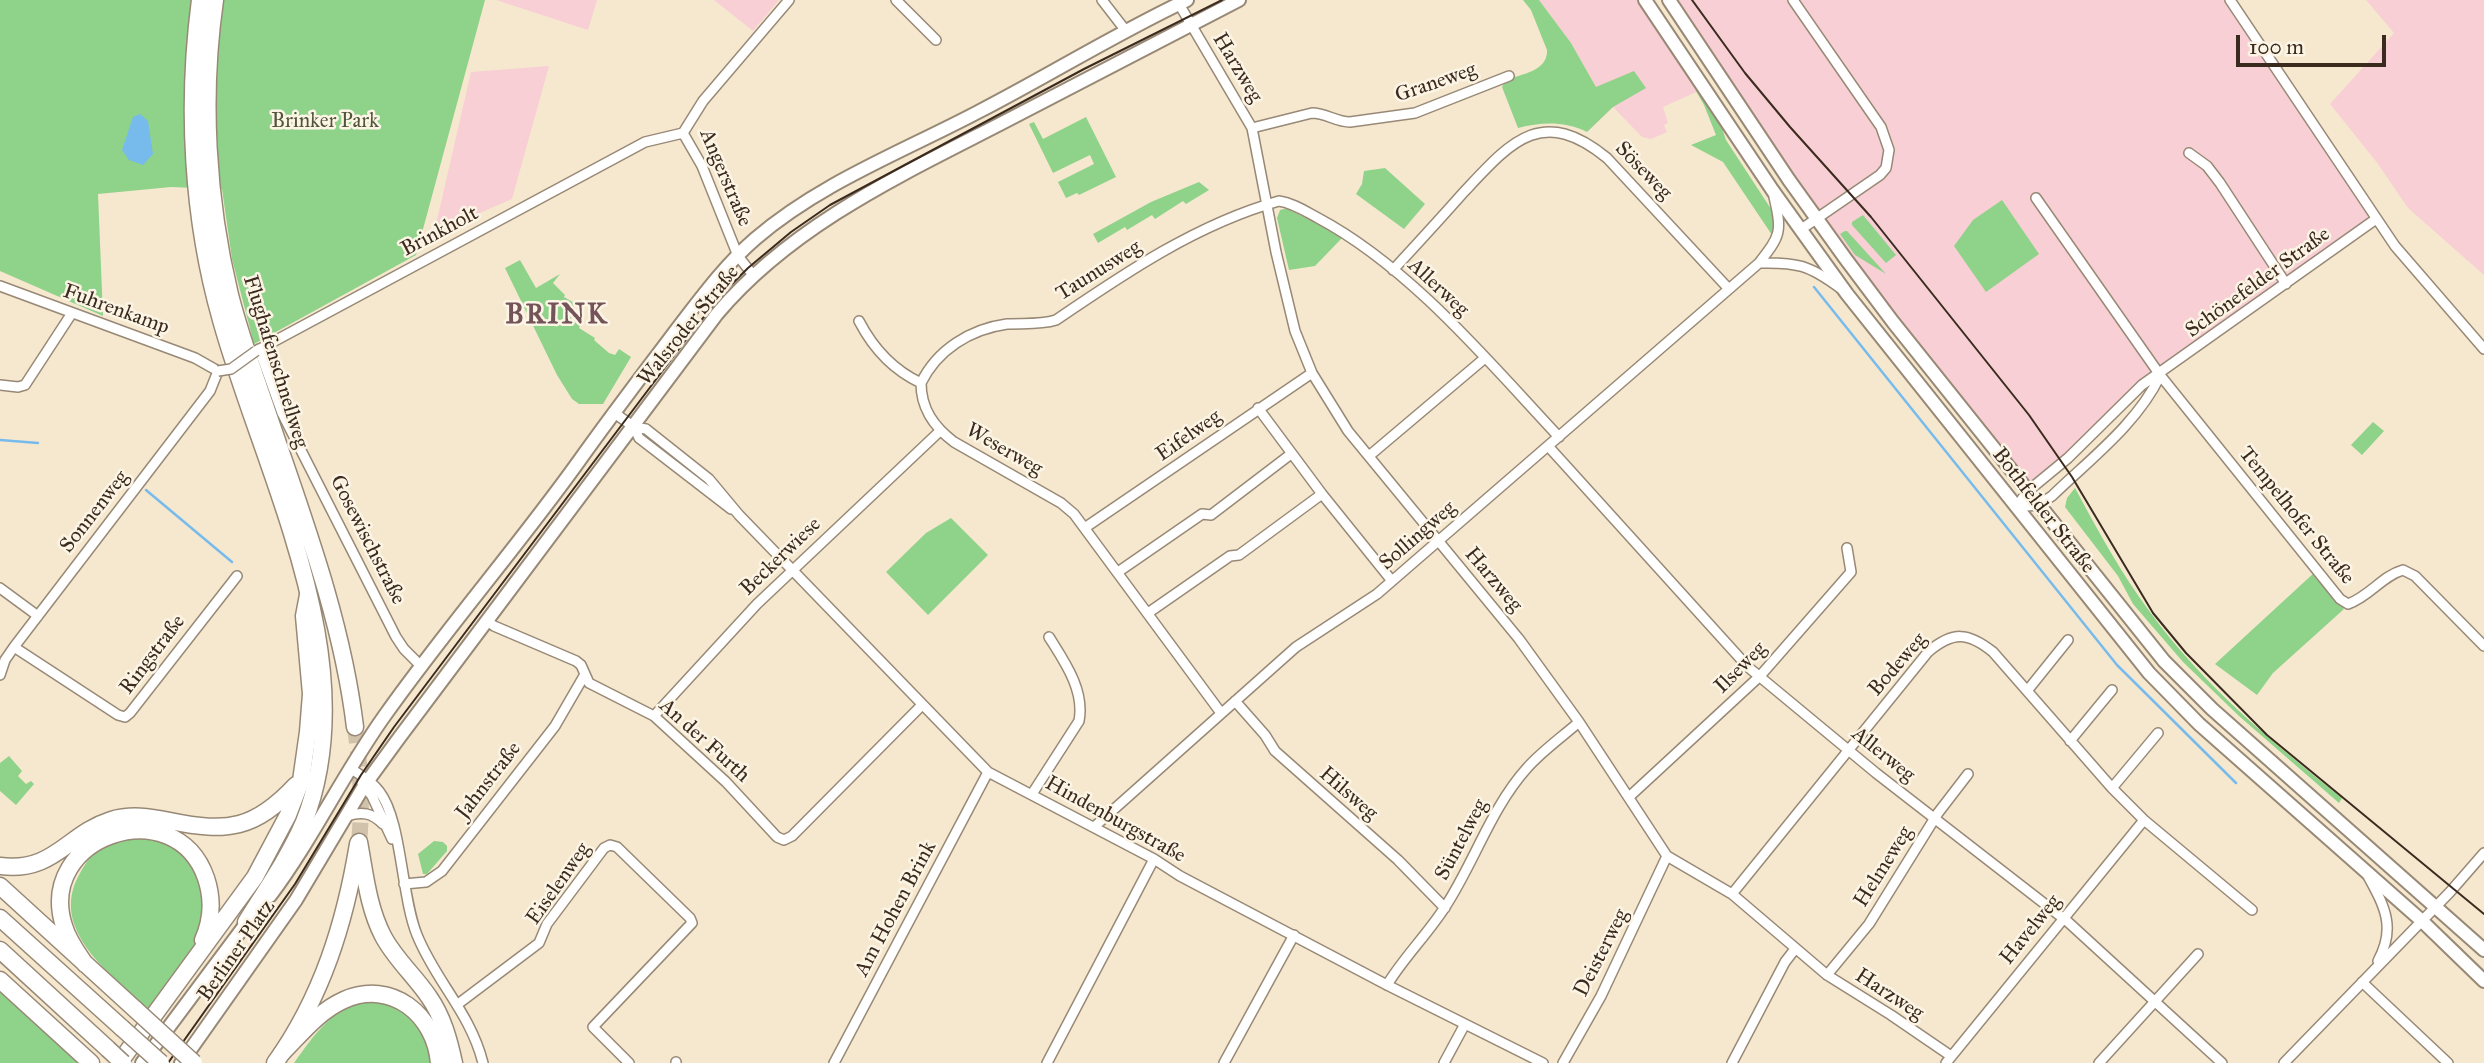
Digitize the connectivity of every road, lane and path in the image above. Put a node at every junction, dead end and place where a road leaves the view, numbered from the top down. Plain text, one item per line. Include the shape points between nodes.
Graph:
1 (200, 0) edge
2 (215, 0) edge
3 (789, 0) edge
4 (897, 0) edge
5 (1102, 0) edge
6 (1239, 0) edge
7 (1645, 0) edge
8 (1669, 0) edge
9 (1793, 0) edge
10 (2230, 0) edge
11 (1183, 2) edge
12 (1191, 25) junction
13 (1126, 31) junction
14 (936, 40) dead end
15 (1509, 76) dead end
16 (1252, 128) junction
17 (683, 133) junction
18 (2189, 153) dead end
19 (1773, 191) junction
20 (2036, 198) dead end
21 (1268, 204) junction
22 (1816, 218) junction
23 (2375, 219) junction
24 (1800, 230) junction
25 (738, 256) junction
26 (1759, 263) junction
27 (1394, 270) junction
28 (753, 275) junction
29 (2286, 284) junction
30 (0, 286) edge
31 (1728, 288) junction
32 (1847, 294) junction
33 (72, 313) junction
34 (859, 321) dead end
35 (2484, 349) edge
36 (258, 350) junction
37 (1485, 358) junction
38 (218, 371) junction
39 (1312, 373) junction
40 (2160, 375) junction
41 (921, 383) junction
42 (0, 385) edge
43 (1258, 408) junction
44 (613, 412) junction
45 (634, 427) junction
46 (940, 431) junction
47 (1559, 437) junction
48 (2084, 443) junction
49 (1549, 446) junction
50 (2103, 447) junction
51 (1291, 454) junction
52 (1369, 456) junction
53 (2028, 491) junction
54 (1322, 494) junction
55 (2038, 505) junction
56 (2016, 507) junction
57 (1086, 527) junction
58 (1438, 541) junction
59 (1847, 548) dead end
60 (793, 570) junction
61 (1118, 572) junction
62 (237, 576) dead end
63 (1392, 580) junction
64 (0, 588) edge
65 (308, 595) junction
66 (1148, 613) junction
67 (38, 616) junction
68 (486, 620) junction
69 (1049, 637) dead end
70 (2068, 640) dead end
71 (2484, 646) edge
72 (14, 647) junction
73 (420, 665) junction
74 (0, 675) edge
75 (584, 676) junction
76 (1760, 676) junction
77 (2112, 690) dead end
78 (2027, 691) junction
79 (1234, 701) junction
80 (922, 705) junction
81 (1221, 713) junction
82 (654, 716) junction
83 (1579, 722) junction
84 (355, 727) tunnel mouth
85 (2158, 733) dead end
86 (2070, 741) junction
87 (1849, 751) junction
88 (350, 768) junction
89 (988, 772) junction
90 (1968, 774) dead end
91 (300, 780) junction
92 (366, 783) junction
93 (2112, 788) junction
94 (1032, 794) junction
95 (1629, 797) junction
96 (347, 816) junction
97 (1935, 819) junction
98 (2144, 820) junction
99 (1094, 827) junction
100 (388, 830) junction
101 (300, 851) joint
102 (398, 853) junction
103 (2484, 853) edge
104 (1667, 856) junction
105 (1154, 859) junction
106 (0, 866) edge
107 (2364, 869) junction
108 (404, 884) junction
109 (0, 886) edge
110 (1732, 894) junction
111 (2436, 906) junction
112 (1445, 908) junction
113 (2252, 910) dead end
114 (0, 918) edge
115 (2064, 918) junction
116 (2422, 921) junction
117 (246, 922) junction
118 (1294, 935) junction
119 (1795, 949) junction
120 (0, 950) edge
121 (2484, 950) edge
122 (2198, 954) dead end
123 (195, 958) junction
124 (85, 964) junction
125 (2372, 972) junction
126 (1827, 975) junction
127 (0, 980) edge
128 (2484, 981) edge
129 (2362, 982) junction
130 (1387, 985) junction
131 (0, 988) edge
132 (2155, 1001) junction
133 (458, 1004) junction
134 (35, 1013) junction
135 (1465, 1024) junction
136 (192, 1056) edge
137 (279, 1058) edge
138 (1948, 1060) edge
139 (91, 1063) edge
140 (121, 1063) edge
141 (142, 1063) edge
142 (161, 1063) edge
143 (181, 1063) edge
144 (439, 1063) edge
145 (454, 1063) edge
146 (483, 1063) edge
147 (629, 1063) edge
148 (834, 1063) edge
149 (1046, 1063) edge
150 (1224, 1063) edge
151 (1444, 1063) edge
152 (1543, 1063) edge
153 (1563, 1063) edge
154 (1732, 1063) edge
155 (2099, 1063) edge
156 (2222, 1063) edge
157 (2284, 1063) edge
158 (2448, 1063) edge

1 - 65 highway, Flughafenschnellweg via 193,139 208,270
2 - 84 highway, Flughafenschnellweg via 209,137 224,265 245,346 326,587 343,649
3 - 17 street, Angerstraße via 703,101
4 - 14 street
5 - 13 street
6 - 12 main road, Walsroder Straße
7 - 19 main road, Bothfelder Straße
8 - 22 main road, Bothfelder Straße
9 - 22 street via 1881,127 1889,150 1880,175
10 - 23 street
11 - 12 street, Harzweg
11 - 13 main road, Walsroder Straße
12 - 16 street, Harzweg
12 - 28 main road, Walsroder Straße via 869,192
13 - 25 main road, Walsroder Straße via 833,185 772,225
15 - 16 street, Graneweg via 1415,113 1340,122 1312,113
16 - 21 street, Harzweg
17 - 25 street, Angerstraße via 702,166
17 - 36 street, Brinkholt via 645,142
18 - 29 street via 2220,183
19 - 24 main road, Bothfelder Straße
19 - 26 street, Sollingweg via 1781,226
20 - 40 street
21 - 27 street, Allerweg via 1291,203 1343,231
21 - 39 street, Harzweg via 1287,302
21 - 41 street, Taunusweg via 1185,239 1056,320 975,332 930,365
22 - 24 street
22 - 53 main road, Bothfelder Straße
23 - 29 street, Schönefelder Straße
23 - 35 street
24 - 32 main road, Bothfelder Straße
25 - 28 street, Angerstraße
25 - 44 main road, Walsroder Straße
26 - 31 street, Sollingweg
26 - 32 street via 1807,267
27 - 31 street, Söseweg via 1502,151 1526,136 1554,132 1574,137 1607,158
27 - 37 street, Allerweg
28 - 45 main road, Walsroder Straße via 717,314
29 - 40 street, Schönefelder Straße
30 - 33 street, Fuhrenkamp
31 - 47 street, Sollingweg
32 - 56 main road, Bothfelder Straße
33 - 38 street, Fuhrenkamp via 195,358
33 - 42 street via 25,385
34 - 41 street via 888,361
36 - 38 street, Brinkholt, bridge via 231,369
36 - 73 street, Gosewischstraße via 289,425 397,637
37 - 47 street, Allerweg
37 - 52 street
38 - 67 street, Sonnenweg via 210,391
39 - 43 street, Eifelweg
39 - 52 street, Harzweg
40 - 48 street, Schönefelder Straße
40 - 50 street, Schönefelder Straße via 2141,407
40 - 71 street, Tempelhofer Straße via 2340,599 2348,604 2356,601 2392,573 2403,570 2415,576
41 - 46 street, Weserweg via 926,411
43 - 51 street
43 - 57 street, Eifelweg
44 - 45 street, Hindenburgstraße
44 - 73 main road, Walsroder Straße via 533,524
45 - 60 street, Hindenburgstraße via 646,429 718,488
45 - 68 main road, Walsroder Straße
46 - 57 street, Weserweg via 1061,503
46 - 60 street, Beckerwiese
47 - 49 street, Sollingweg
48 - 50 street
48 - 53 street, Schönefelder Straße
49 - 58 street, Sollingweg
49 - 76 street, Allerweg via 1734,654
50 - 55 street, Schönefelder Straße
51 - 54 street
51 - 61 street via 1211,515 1202,514
52 - 58 street, Harzweg
53 - 55 main road, Bothfelder Straße
53 - 56 street, Schönefelder Straße
54 - 63 street
54 - 66 street
55 - 56 street
55 - 111 main road, Bothfelder Straße via 2187,685
56 - 107 main road, Bothfelder Straße via 2173,699
57 - 61 street, Weserweg
58 - 63 street, Sollingweg
58 - 83 street, Harzweg via 1519,639
59 - 76 street, Ilseweg via 1851,572
60 - 80 street, Hindenburgstraße
60 - 82 street, Beckerwiese
61 - 66 street, Weserweg
62 - 72 street, Ringstraße via 125,717
63 - 79 street, Sollingweg via 1296,648
64 - 67 street
65 - 91 highway via 304,616 311,694
65 - 117 highway, Flughafenschnellweg via 323,684 319,768 304,821
66 - 81 street, Weserweg
67 - 72 street, Sonnenweg
68 - 75 street, An der Furth via 576,660
68 - 92 main road, Walsroder Straße
69 - 94 street via 1073,678 1081,712
70 - 78 street
72 - 74 street, Sonnenweg
73 - 88 main road, Walsroder Straße
75 - 82 street, An der Furth via 589,683
75 - 108 street, Jahnstraße via 555,726 442,871 426,882
76 - 87 street, Allerweg
76 - 95 street, Ilseweg
77 - 86 street
78 - 86 street, Bodeweg
78 - 87 street, Bodeweg via 1993,652 1954,635 1928,652
79 - 81 street, Sollingweg
79 - 112 street, Hilsweg via 1275,751
80 - 82 street, An der Furth via 784,840
80 - 89 street, Hindenburgstraße
81 - 99 street, Sollingweg
83 - 95 street, Harzweg
83 - 112 street, Süntelweg via 1511,788
85 - 93 street
86 - 93 street, Bodeweg
87 - 97 street, Allerweg
87 - 110 street, Bodeweg
88 - 92 street
88 - 101 main road, Walsroder Straße
89 - 94 street, Hindenburgstraße
89 - 148 street, Am Hohen Brink
90 - 97 street, Helmeweg
91 - 106 highway via 278,804 253,820 203,828 147,816 115,819 83,833 40,863
91 - 123 highway via 268,856
92 - 96 main road, Walsroder Straße
92 - 100 street
92 - 102 street via 382,794
93 - 98 street, Bodeweg
94 - 99 street, Hindenburgstraße
95 - 104 street, Harzweg
96 - 100 street via 372,815
96 - 136 main road, Berliner Platz
97 - 115 street, Allerweg
97 - 126 street, Helmeweg via 1869,924
98 - 113 street, Bodeweg
98 - 115 street, Havelweg
99 - 105 street, Hindenburgstraße
100 - 102 street
101 - 117 main road, Berliner Platz via 274,891
102 - 108 street
103 - 111 street
104 - 110 street, Harzweg
104 - 153 street, Deisterweg via 1601,996
105 - 118 street, Hindenburgstraße
105 - 149 street
107 - 116 main road, Bothfelder Straße
107 - 125 street via 2386,912 2388,933
108 - 133 street via 425,955
109 - 124 highway
110 - 119 street, Harzweg
111 - 116 street
111 - 121 main road, Bothfelder Straße
112 - 130 street, Süntelweg
114 - 142 highway, bridge
115 - 132 street, Allerweg
115 - 138 street, Havelweg
116 - 125 street
116 - 128 main road, Bothfelder Straße
117 - 141 main road, Berliner Platz
118 - 130 street, Hindenburgstraße
118 - 150 street
119 - 126 street, Harzweg
119 - 154 street
120 - 140 highway, bridge
122 - 132 street
123 - 124 highway via 211,913 205,874 176,842 162,834 134,829 93,843 66,874 61,898 63,925
123 - 140 highway
124 - 136 highway, bridge
125 - 129 street
126 - 138 street, Harzweg via 1891,1015
127 - 134 highway
129 - 157 street
129 - 158 street
130 - 135 street, Hindenburgstraße
131 - 134 highway
132 - 155 street
132 - 156 street, Allerweg
133 - 146 street
133 - 147 street, Eiselenweg via 539,943 547,924 604,848 617,847 692,923 593,1027
134 - 139 highway
135 - 151 street
135 - 152 street, Hindenburgstraße
136 - 143 main road, Berliner Platz
137 - 144 highway via 327,1010 343,1000 376,994 407,1004 420,1014 435,1039
137 - 145 highway via 311,1003 333,950 359,842 377,922 396,957 439,1014

